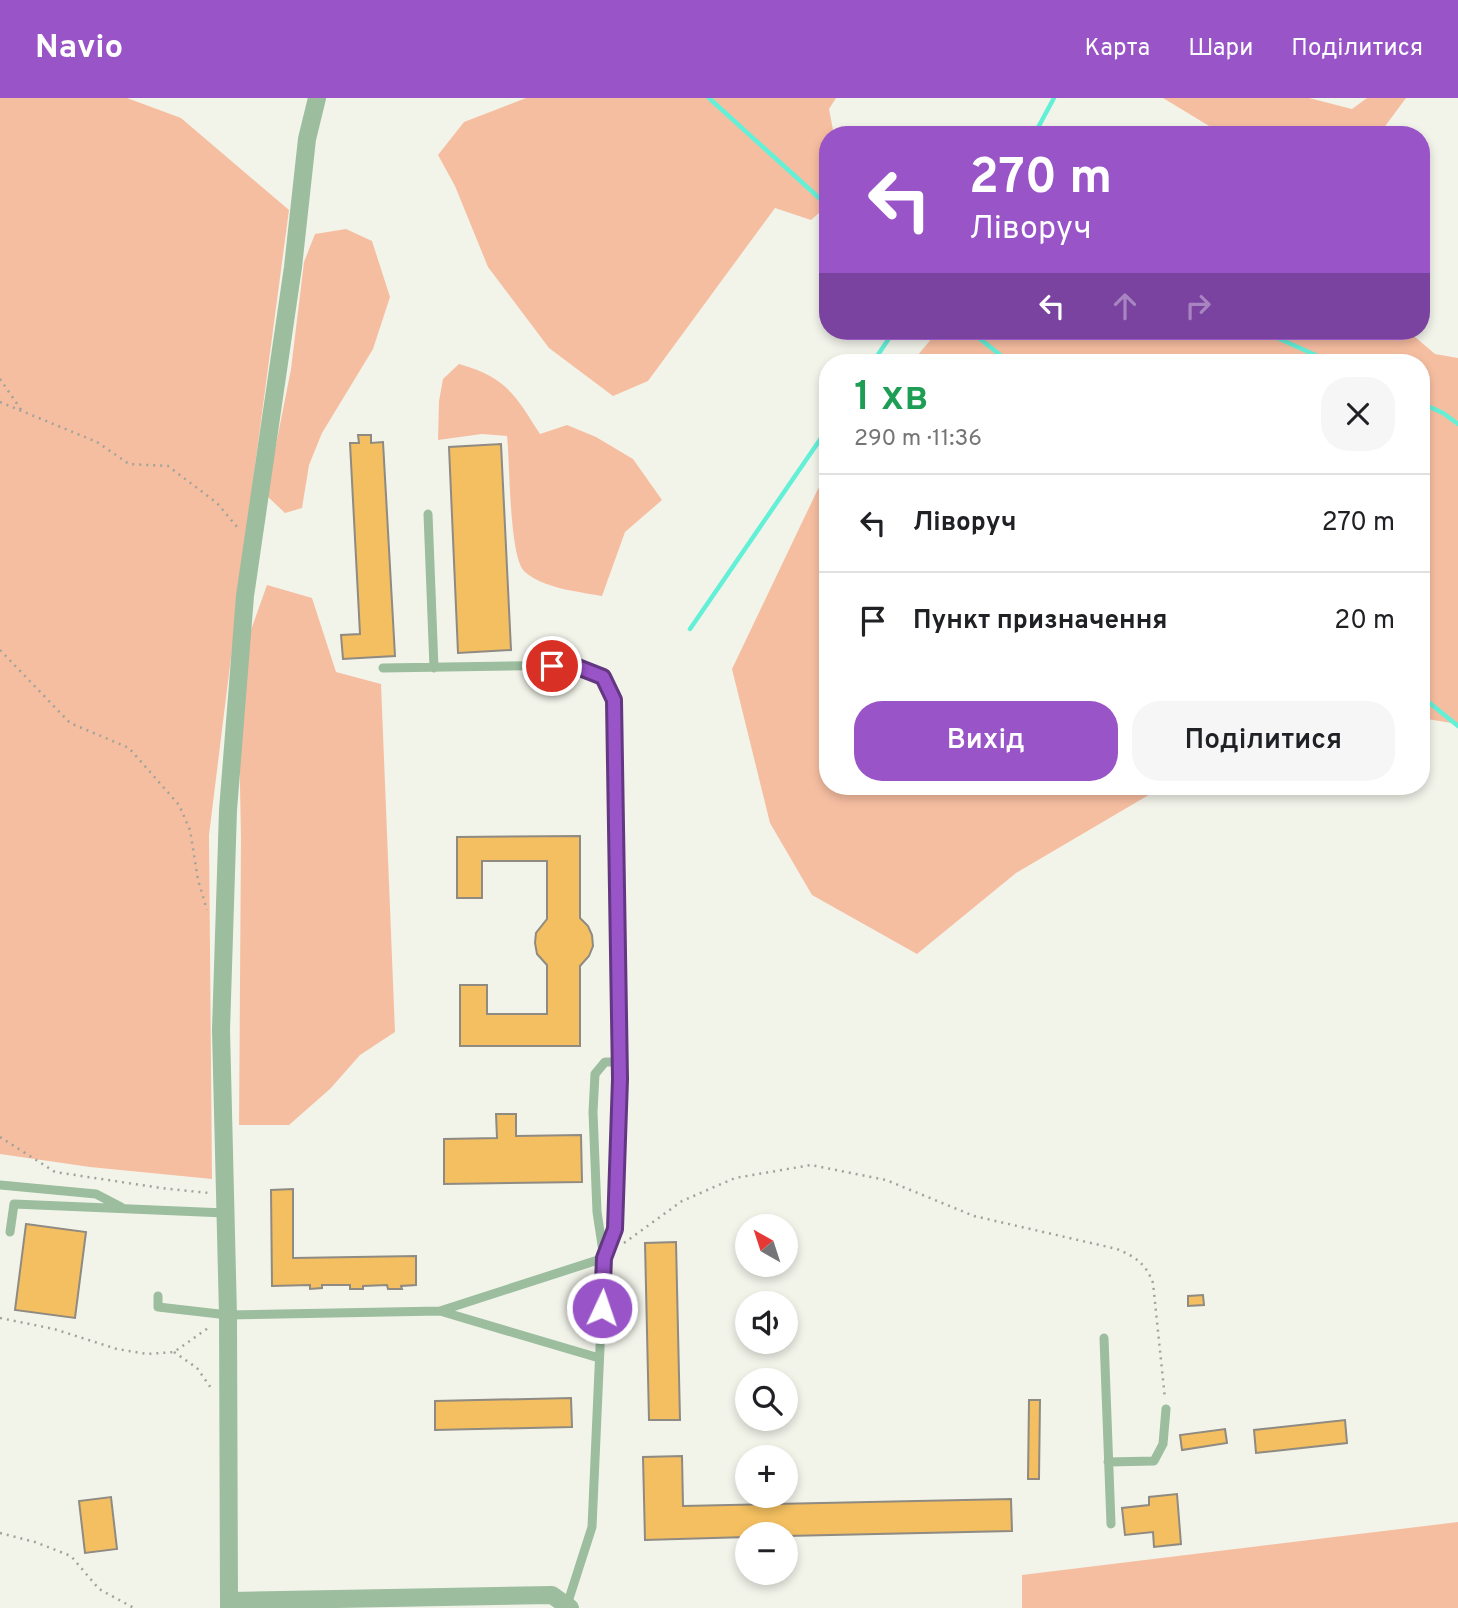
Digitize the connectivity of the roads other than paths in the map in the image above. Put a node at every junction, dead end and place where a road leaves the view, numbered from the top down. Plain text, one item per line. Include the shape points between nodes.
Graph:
1 (317, 98) edge
2 (428, 513) dead end
3 (383, 668) dead end
4 (434, 668) junction
5 (620, 1062) junction
6 (0, 1185) edge
7 (124, 1209) junction
8 (225, 1213) junction
9 (10, 1232) dead end
10 (604, 1258) junction
11 (158, 1296) dead end
12 (440, 1311) junction
13 (228, 1315) junction
14 (1104, 1338) dead end
15 (599, 1358) junction
16 (1166, 1409) road end
17 (1108, 1462) junction
18 (1111, 1524) dead end
19 (229, 1604) edge
20 (569, 1606) edge

1 - 8 street via 307,139 245,596 224,924
2 - 4 lane
3 - 4 lane
4 - 5 lane via 575,666 603,677 614,700
5 - 10 lane via 615,1229
5 - 10 lane via 605,1062 595,1074 597,1212
6 - 7 lane via 96,1194
7 - 8 lane
7 - 9 lane via 14,1205
8 - 13 street
10 - 12 lane
10 - 15 lane
11 - 13 lane via 158,1307
12 - 13 lane
12 - 15 lane
13 - 19 street
14 - 17 lane
15 - 20 lane via 592,1527
16 - 17 lane via 1164,1444 1154,1461
17 - 18 lane
19 - 20 street via 552,1595

